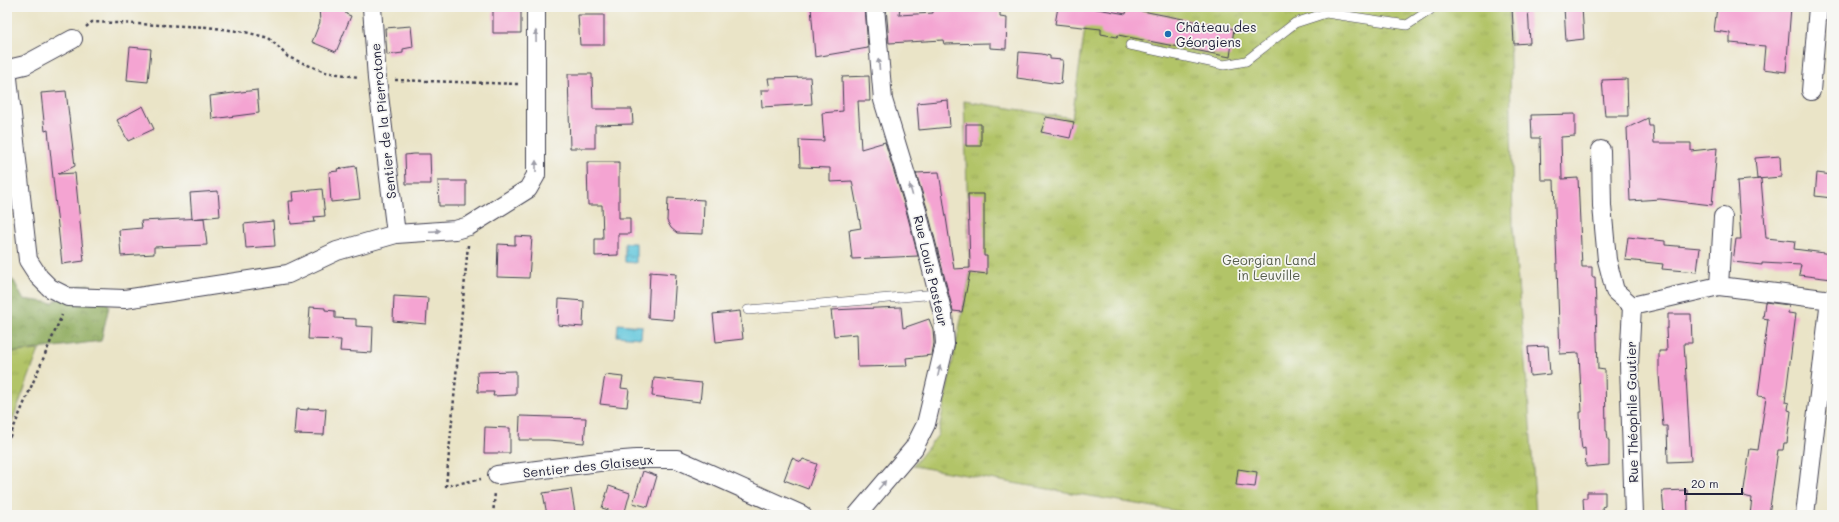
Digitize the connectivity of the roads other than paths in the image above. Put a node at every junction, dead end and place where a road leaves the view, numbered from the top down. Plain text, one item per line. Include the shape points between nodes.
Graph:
1 (372, 7) edge
2 (536, 7) edge
3 (875, 7) edge
4 (1431, 7) edge
5 (1818, 7) edge
6 (73, 38) road end
7 (1130, 45) dead end
8 (7, 69) edge
9 (1811, 91) dead end
10 (1601, 150) dead end
11 (1723, 217) dead end
12 (396, 234) junction
13 (1719, 286) junction
14 (937, 294) junction
15 (1831, 299) edge
16 (1632, 306) junction
17 (748, 310) dead end
18 (497, 475) road end
19 (802, 515) edge
20 (857, 515) edge
21 (1634, 515) edge
22 (1805, 515) edge

1 - 12 street, Sentier de la Pierrotone via 377,79
12 -> 2 street via 455,230 469,226 528,190 536,175
14 -> 3 street, Rue Louis Pasteur via 917,211 883,100
4 - 7 lane via 1407,25 1326,13 1295,23 1246,61 1224,65
5 - 9 street
6 - 8 street via 25,65
8 - 12 street via 28,260 50,288 68,297 125,299 288,274 337,251
10 - 16 street via 1602,206 1607,260 1615,291
11 - 13 street
13 - 15 street
13 - 16 street
14 - 17 lane
20 -> 14 street, Rue Louis Pasteur via 914,448 926,424 945,344 943,314
15 - 22 street
16 - 21 street, Rue Théophile Gautier via 1629,365
18 - 19 street, Sentier des Glaiseux via 599,462 677,459

